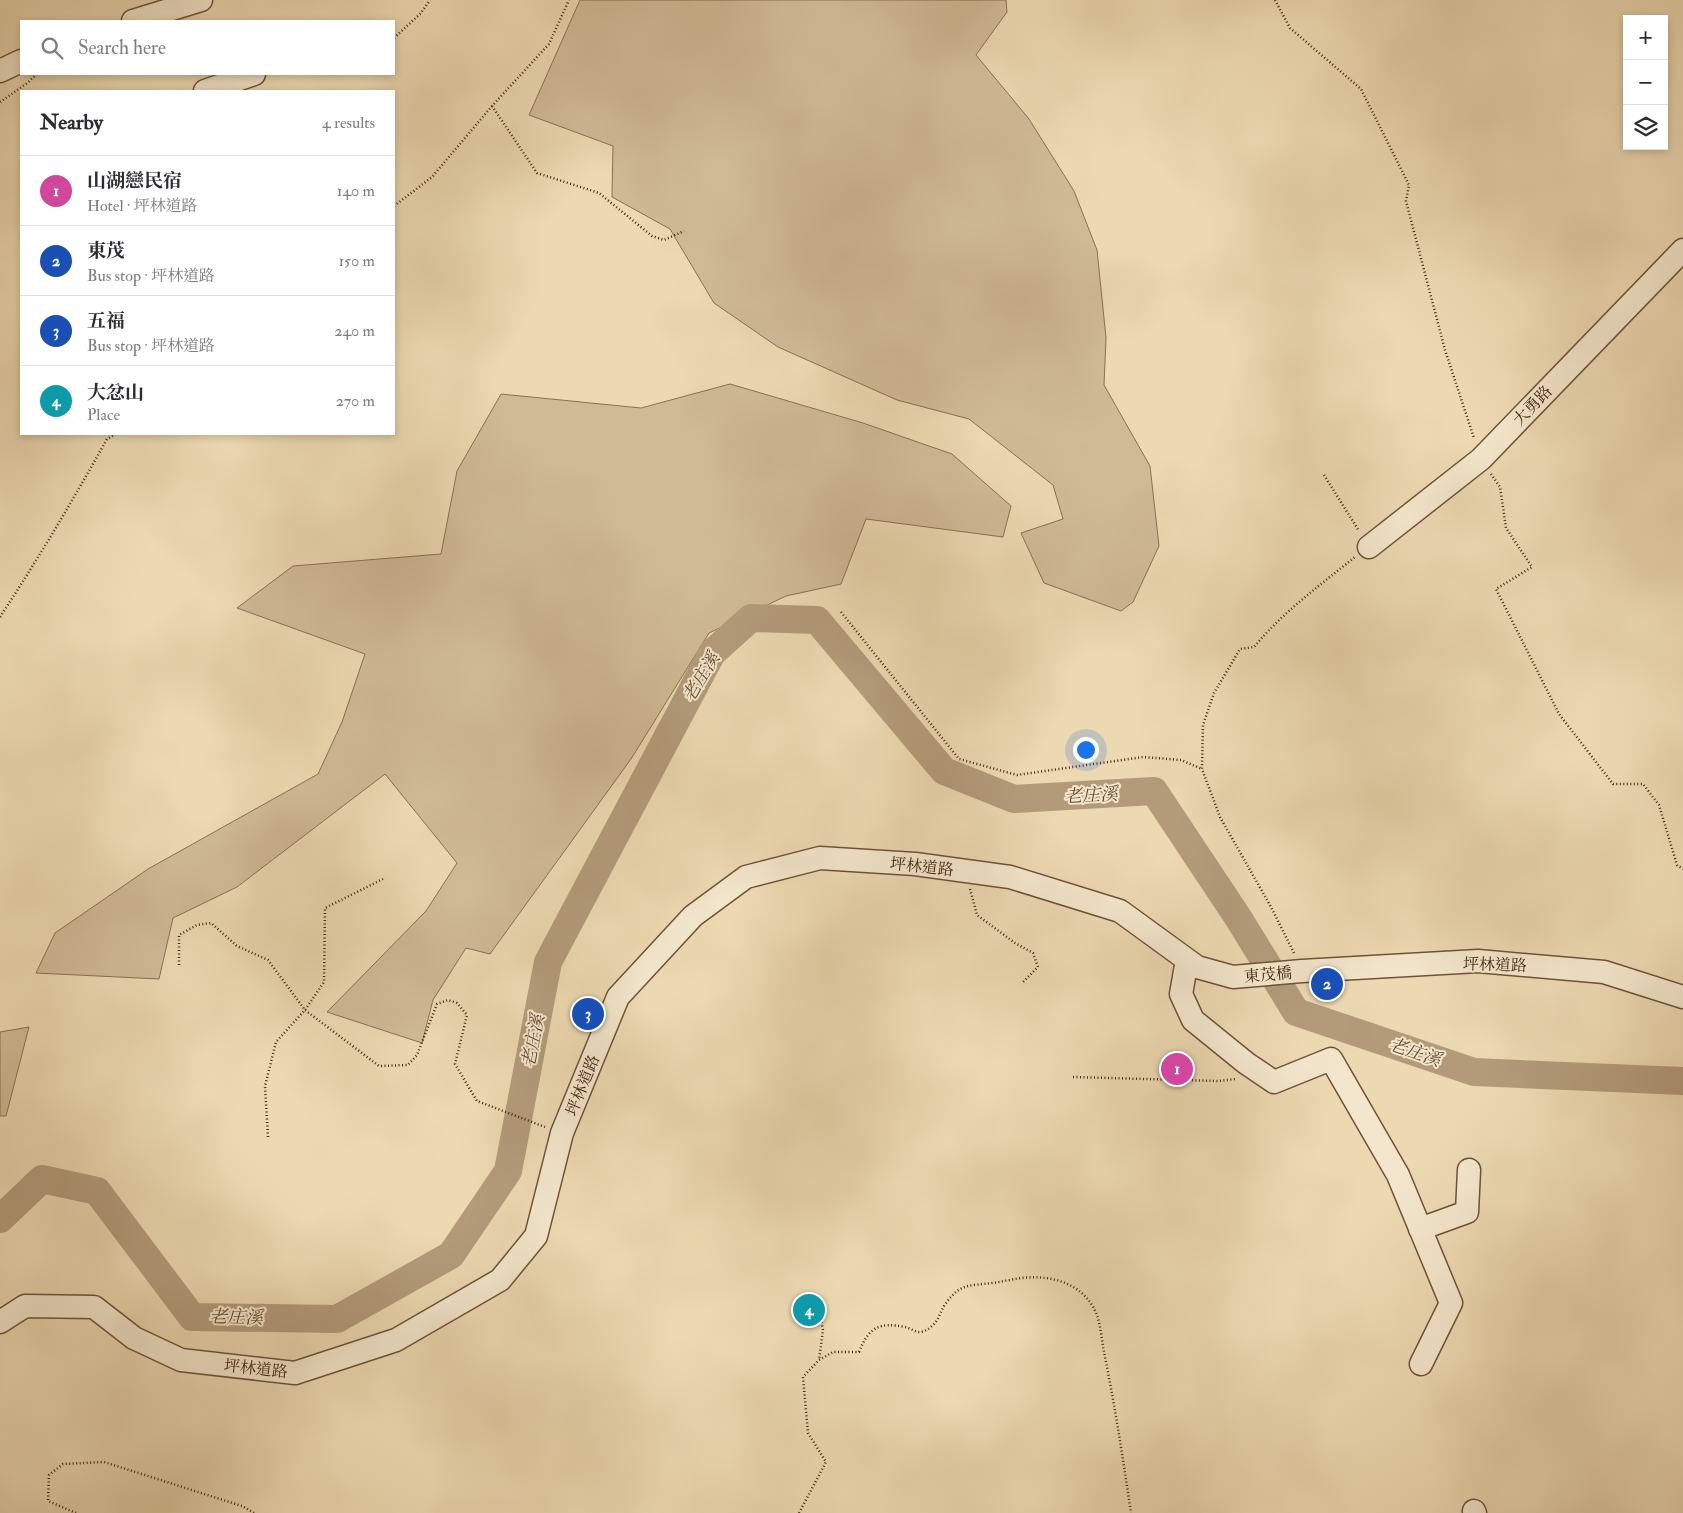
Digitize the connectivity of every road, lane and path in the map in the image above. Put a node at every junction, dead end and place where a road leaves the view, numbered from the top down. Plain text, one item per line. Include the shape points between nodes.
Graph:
1 (430, 0) edge
2 (569, 0) edge
3 (189, 9) edge
4 (138, 20) edge
5 (395, 37) edge
6 (20, 61) edge
7 (0, 70) edge
8 (36, 75) edge
9 (250, 75) edge
10 (205, 85) edge
11 (0, 102) edge
12 (492, 106) junction
13 (395, 205) edge
14 (684, 231) dead end
15 (1683, 250) edge
16 (114, 435) edge
17 (1324, 475) dead end
18 (1369, 547) junction
19 (841, 612) dead end
20 (0, 617) edge
21 (1202, 769) junction
22 (964, 871) junction
23 (383, 879) dead end
24 (1188, 960) junction
25 (179, 965) dead end
26 (1302, 971) junction
27 (1233, 977) joint
28 (1022, 983) dead end
29 (1683, 997) edge
30 (305, 1010) junction
31 (1263, 1074) junction
32 (1073, 1077) dead end
33 (562, 1133) junction
34 (268, 1137) dead end
35 (1469, 1170) dead end
36 (1420, 1229) junction
37 (808, 1303) dead end
38 (0, 1322) edge
39 (819, 1360) junction
40 (1421, 1364) dead end
41 (76, 1513) edge
42 (254, 1513) edge
43 (798, 1513) edge
44 (1131, 1513) edge

1 - 5 path
2 - 12 path via 549,44
3 - 4 street
6 - 7 street
8 - 11 path
9 - 10 street
12 - 13 path via 432,177
12 - 14 path via 537,173 599,193 652,236 664,240
15 - 18 street, 大勇路 via 1481,459
16 - 20 path via 107,439
17 - 18 path
18 - 21 path via 1287,612 1254,647 1240,649 1214,693 1203,725
19 - 21 path via 959,759 1017,775 1143,757 1181,760
21 - 26 path via 1220,817 1271,907
22 - 24 street, 坪林道路 via 1010,876 1120,911
22 - 28 path via 977,915 1033,953 1038,966
22 - 33 street, 坪林道路 via 915,864 820,858 746,877 693,916 618,998
23 - 30 path via 326,908 324,982
24 - 27 street, 坪林道路 via 1197,967
24 - 31 street via 1181,994 1193,1020
25 - 30 path via 179,936 197,925 211,923 237,946 268,960
26 - 27 street, 東茂橋
26 - 29 street, 坪林道路 via 1478,962 1604,972
30 - 33 path via 379,1066 408,1065 417,1055 437,1004 448,1000 457,1003 467,1014 455,1064 477,1101
30 - 34 path via 276,1042 265,1086
31 - 32 path via 1218,1082
31 - 36 street via 1274,1082 1331,1059 1398,1175
33 - 38 street, 坪林道路 via 536,1236 500,1280 396,1340 295,1373 181,1360 134,1338 94,1307 25,1306
35 - 36 street via 1467,1212
36 - 40 street via 1451,1303
37 - 39 path via 820,1314 823,1330
39 - 43 path via 803,1377 808,1433 826,1462
39 - 44 path via 832,1352 859,1352 871,1331 883,1324 919,1332 928,1330 957,1290 972,1284 1028,1277 1072,1285 1092,1305 1099,1323
41 - 42 path via 48,1501 49,1475 63,1464 104,1462 242,1506

